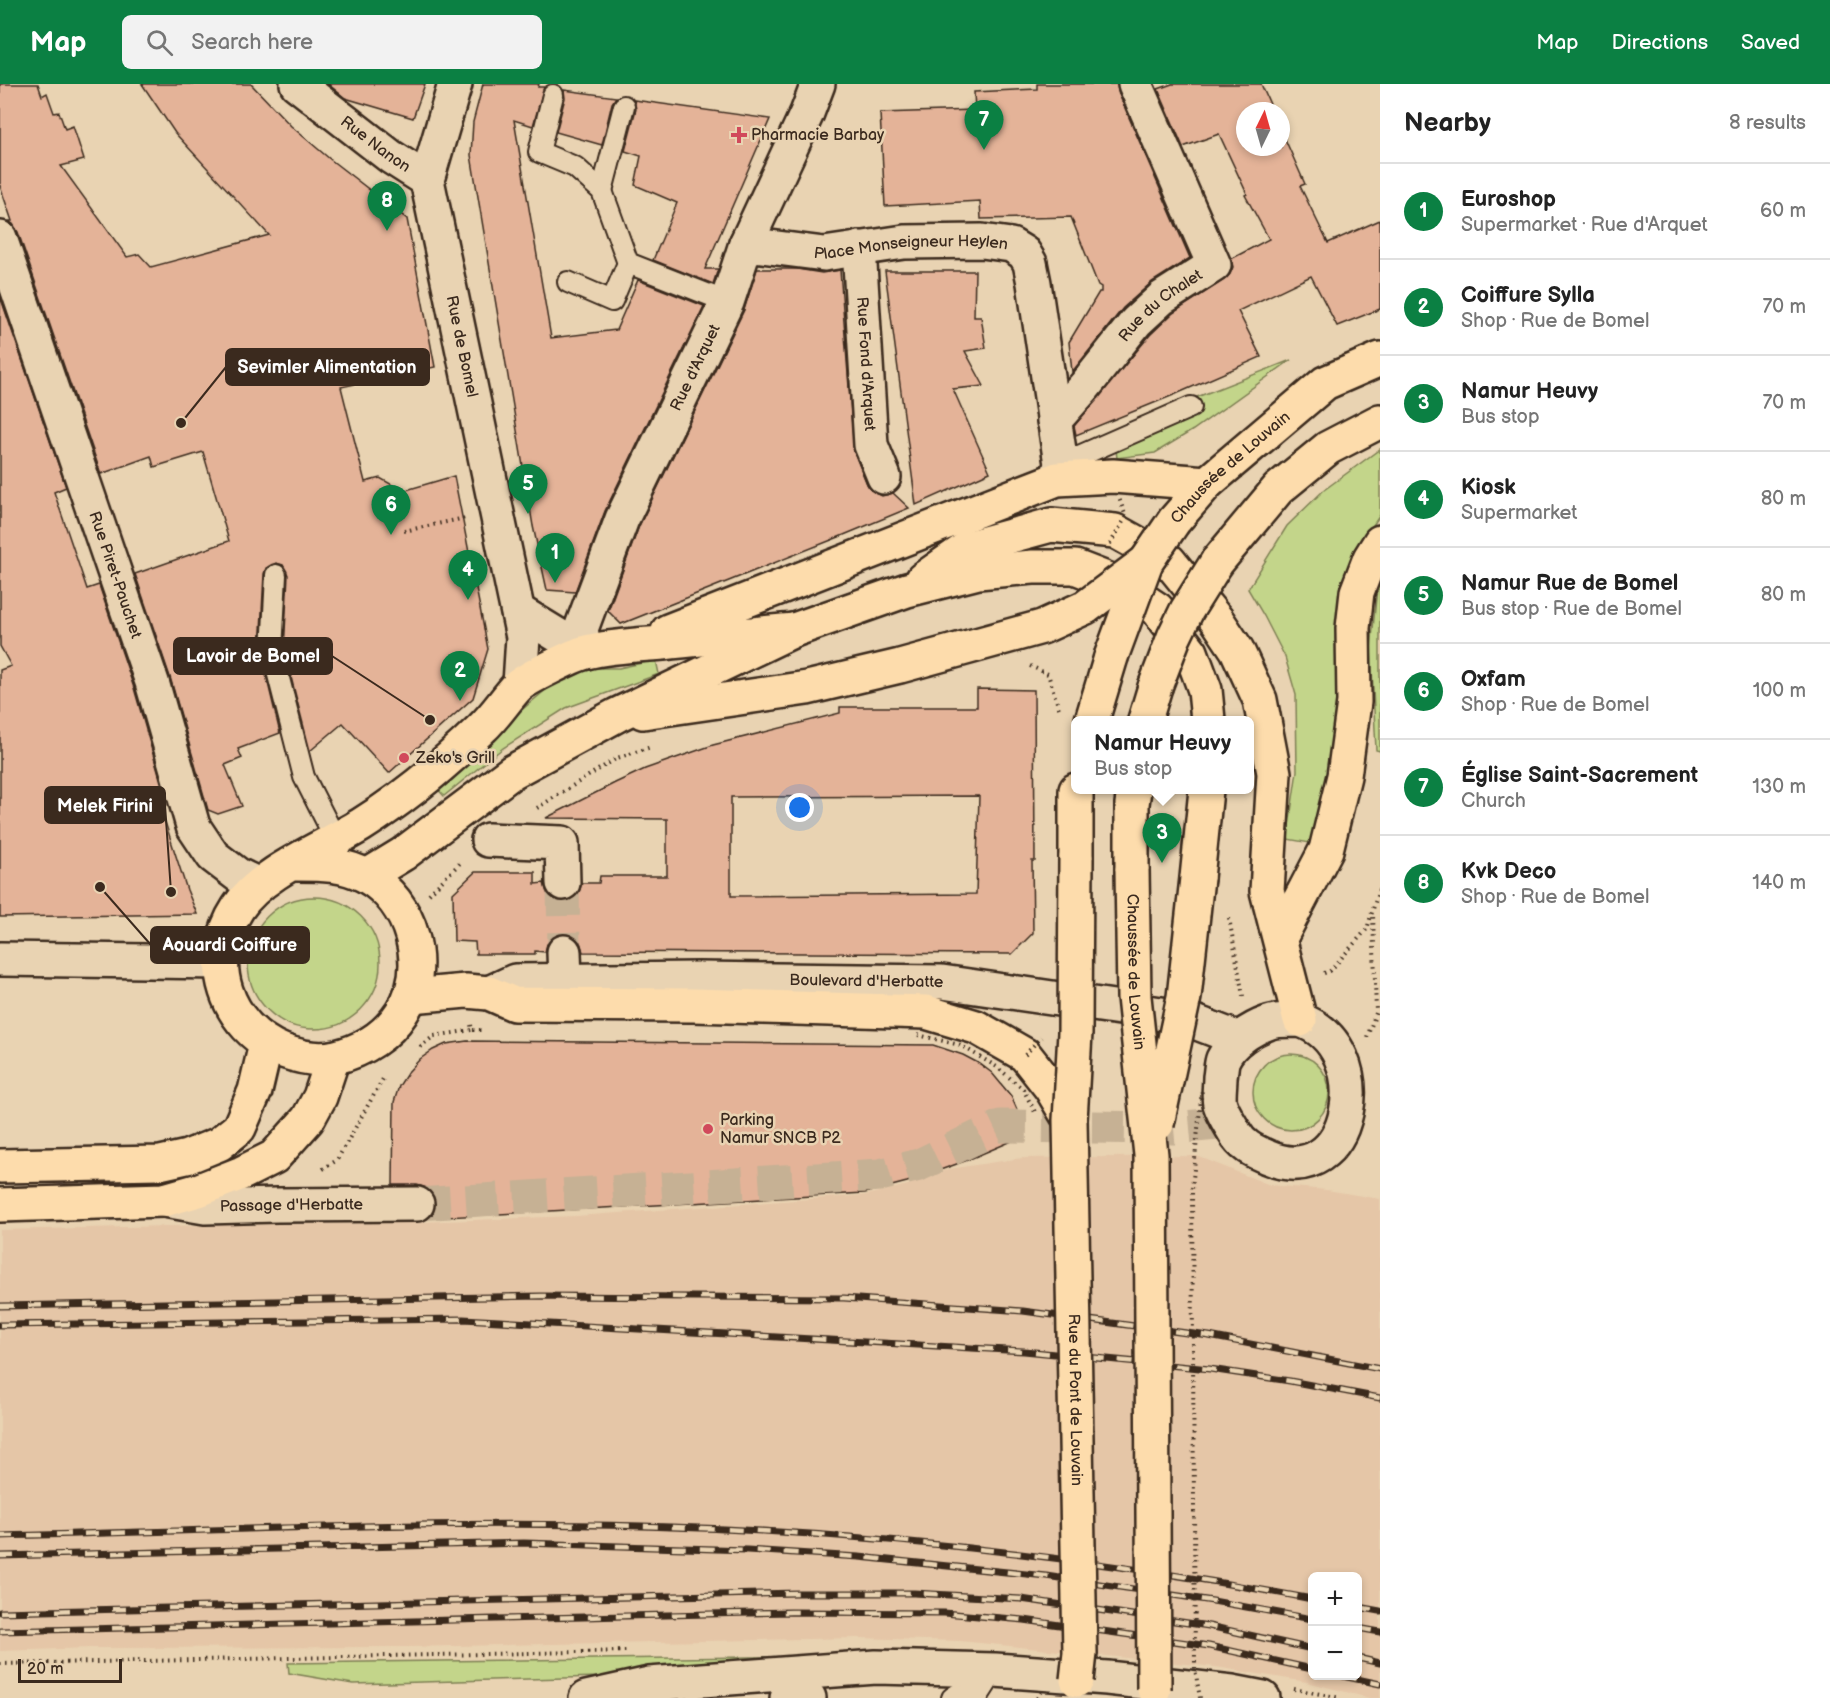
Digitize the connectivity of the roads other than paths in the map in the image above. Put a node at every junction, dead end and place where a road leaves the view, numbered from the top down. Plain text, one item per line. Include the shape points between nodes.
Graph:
1 (297, 84) edge
2 (455, 84) edge
3 (818, 84) edge
4 (1135, 84) edge
5 (553, 95) dead end
6 (624, 106) dead end
7 (427, 180) junction
8 (602, 191) junction
9 (0, 238) edge
10 (746, 244) junction
11 (859, 248) junction
12 (628, 263) junction
13 (568, 282) dead end
14 (727, 302) junction
15 (1380, 359) edge
16 (1191, 407) dead end
17 (1054, 421) junction
18 (1380, 421) edge
19 (1059, 471) junction
20 (884, 477) dead end
21 (1207, 483) junction
22 (1380, 543) edge
23 (1146, 562) junction
24 (276, 575) dead end
25 (907, 590) junction
26 (518, 611) junction
27 (794, 630) junction
28 (629, 646) junction
29 (585, 652) junction
30 (520, 684) junction
31 (618, 716) junction
32 (1078, 716) edge
33 (1146, 716) edge
34 (1208, 716) edge
35 (1076, 794) edge
36 (1133, 794) edge
37 (1205, 794) edge
38 (336, 840) junction
39 (488, 840) road end
40 (290, 864) junction
41 (366, 876) junction
42 (563, 883) tunnel mouth
43 (259, 885) junction
44 (1280, 938) junction
45 (0, 959) edge
46 (221, 962) junction
47 (489, 993) junction
48 (411, 996) junction
49 (1300, 1020) junction
50 (1239, 1039) junction
51 (266, 1044) junction
52 (333, 1058) junction
53 (1070, 1120) junction
54 (1151, 1155) junction
55 (0, 1166) edge
56 (164, 1200) junction
57 (417, 1204) tunnel mouth
58 (0, 1205) edge
59 (995, 1670) junction
60 (1068, 1689) edge
61 (1154, 1695) edge
62 (586, 1698) edge
63 (787, 1698) edge
64 (809, 1698) edge
65 (952, 1698) edge
66 (977, 1698) edge
67 (1263, 1698) edge

1 - 7 street, Rue Nanon
2 - 7 street, Rue de Bomel
3 - 10 street, Rue d'Arquet
4 - 17 street, Rue du Chalet via 1214,265 1162,298 1136,322
5 - 8 lane via 539,152 575,167
6 - 8 lane
7 - 26 street, Rue de Bomel
8 - 12 lane
9 - 43 street, Rue Piret-Pauchet via 152,682 193,826 213,856
10 - 11 street, Place Monseigneur Heylen via 824,254
10 - 14 street, Rue d'Arquet
11 - 17 street, Place Monseigneur Heylen via 904,242 982,241 1011,245 1024,253 1034,283
11 - 20 street, Rue Fond d'Arquet via 871,445
12 - 13 lane via 612,301
12 - 14 lane
14 - 29 street, Rue d'Arquet via 622,519 581,629
15 - 21 main road, Chaussée de Louvain via 1325,383
16 - 19 lane
17 - 19 street, Place Monseigneur Heylen
18 - 33 main road, bridge via 1328,448 1278,489 1217,562 1183,619
19 - 21 main road
19 - 28 main road
21 - 23 main road, Chaussée de Louvain, bridge via 1174,520
22 - 44 main road via 1357,592 1353,628 1354,702 1344,776 1326,850
23 - 31 main road, bridge via 1086,607 1042,627 819,686
23 - 32 main road, Chaussée de Louvain, bridge via 1111,657
24 - 38 lane via 272,651 304,777
25 - 27 main road
25 - 34 main road via 978,572 1033,567 1075,567 1119,584 1157,609 1191,652 1205,690
25 - 44 main road via 967,548 1051,525 1115,531 1169,561 1237,650 1260,700 1274,773 1267,891
26 - 29 street
26 - 30 street, Rue de Bomel via 523,637
27 - 28 main road
27 - 31 main road
28 - 29 main road
29 - 30 main road
30 - 38 main road via 484,727 418,784
31 - 41 main road via 512,772 403,854
35 - 53 main road, bridge via 1075,1033
36 - 54 main road, Chaussée de Louvain, bridge via 1134,998
37 - 54 main road, bridge via 1184,997
38 - 40 main road
39 - 42 street via 562,843
40 - 41 main road via 345,867
40 - 43 main road
41 - 48 main road via 390,894 407,919 416,953
43 - 46 main road via 238,906 225,933
44 - 49 main road
45 - 46 street
46 - 51 main road via 224,986 233,1009
47 - 48 main road
47 - 50 street, Boulevard d'Herbatte via 564,966 699,979 942,982 1182,1017
47 - 53 main road, bridge via 514,1004 926,1012 976,1027 1025,1054
48 - 52 main road via 395,1022 369,1045
49 - 50 street via 1270,1022
49 - 50 street via 1335,1032 1366,1070 1356,1136 1325,1156 1301,1162 1276,1161 1239,1140 1220,1103 1220,1094 1222,1060
51 - 52 main road via 299,1057
51 - 55 main road via 255,1091 239,1128 219,1144 160,1163
52 - 56 main road via 308,1119 274,1157 199,1190
53 - 60 main road, Rue du Pont de Louvain, bridge via 1080,1653
54 - 61 main road, bridge
56 - 57 street, Passage d'Herbatte via 205,1208
56 - 58 main road
59 - 62 street via 876,1667 649,1684
59 - 65 lane
59 - 66 lane
59 - 67 street via 1107,1678
63 - 64 street

